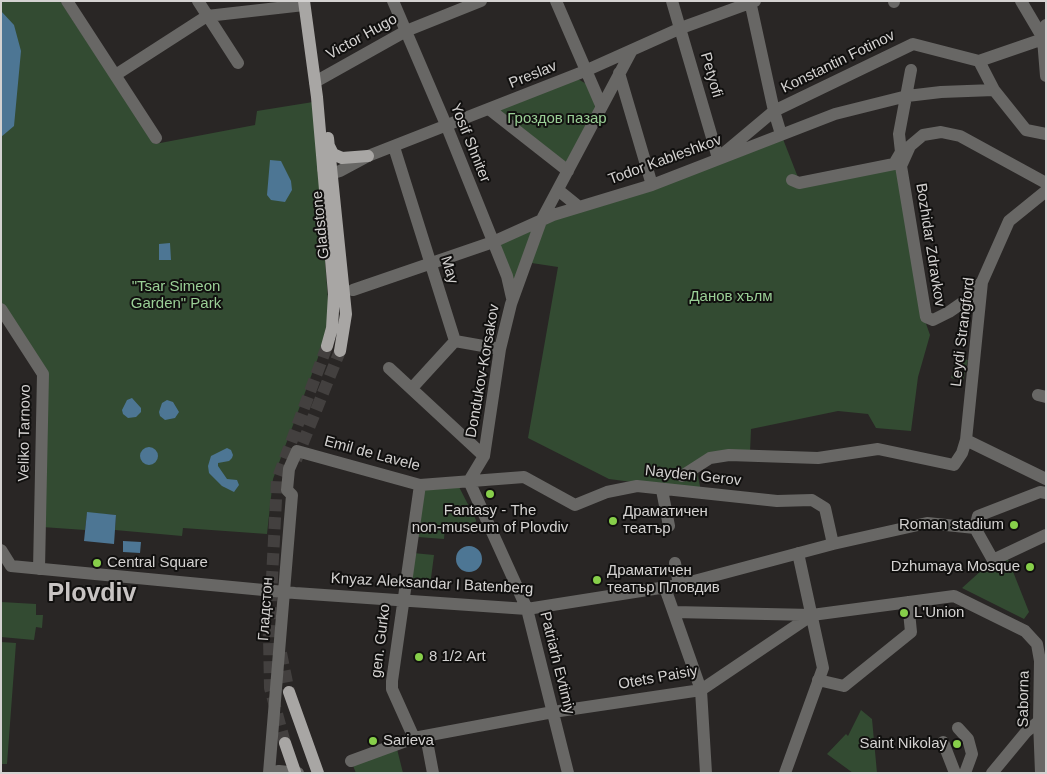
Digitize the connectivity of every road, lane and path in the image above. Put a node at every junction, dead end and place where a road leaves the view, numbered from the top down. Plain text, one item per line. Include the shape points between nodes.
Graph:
1 (67, 1) edge
2 (198, 1) edge
3 (392, 1) edge
4 (482, 1) edge
5 (556, 1) edge
6 (672, 1) edge
7 (1021, 1) edge
8 (752, 2) edge
9 (304, 3) edge
10 (207, 16) junction
11 (1046, 25) edge
12 (681, 28) junction
13 (406, 30) junction
14 (1044, 40) edge
15 (632, 50) junction
16 (979, 61) junction
17 (238, 63) dead end
18 (911, 70) dead end
19 (585, 71) junction
20 (117, 74) junction
21 (619, 74) junction
22 (1046, 76) edge
23 (315, 82) junction
24 (994, 90) junction
25 (907, 96) junction
26 (317, 97) junction
27 (601, 106) junction
28 (489, 110) junction
29 (774, 111) junction
30 (447, 127) junction
31 (781, 134) junction
32 (1046, 134) edge
33 (156, 138) dead end
34 (329, 146) junction
35 (394, 147) junction
36 (368, 156) junction
37 (718, 158) junction
38 (328, 171) junction
39 (568, 171) junction
40 (792, 180) dead end
41 (1046, 183) edge
42 (652, 185) junction
43 (558, 190) junction
44 (1046, 190) edge
45 (579, 207) junction
46 (541, 221) junction
47 (493, 242) junction
48 (430, 264) junction
49 (982, 282) junction
50 (353, 290) dead end
51 (512, 298) junction
52 (1, 309) edge
53 (455, 342) junction
54 (327, 346) tunnel mouth
55 (500, 349) junction
56 (340, 350) tunnel mouth
57 (390, 368) dead end
58 (412, 388) junction
59 (966, 440) junction
60 (297, 451) joint
61 (484, 456) junction
62 (682, 476) dead end
63 (1046, 479) edge
64 (470, 481) junction
65 (420, 485) junction
66 (662, 490) junction
67 (1046, 493) edge
68 (669, 526) dead end
69 (975, 528) junction
70 (1046, 535) edge
71 (833, 544) junction
72 (1, 550) edge
73 (798, 553) junction
74 (675, 563) dead end
75 (39, 569) junction
76 (679, 585) junction
77 (665, 588) junction
78 (284, 592) junction
79 (402, 599) junction
80 (908, 602) junction
81 (527, 609) junction
82 (674, 612) junction
83 (812, 615) junction
84 (1025, 631) joint
85 (1043, 664) edge
86 (818, 680) junction
87 (701, 690) junction
88 (289, 692) tunnel mouth
89 (553, 712) junction
90 (1039, 721) junction
91 (958, 728) dead end
92 (420, 737) junction
93 (943, 742) dead end
94 (285, 743) tunnel mouth
95 (351, 761) dead end
96 (318, 772) edge
97 (269, 773) edge
98 (297, 773) edge
99 (433, 773) edge
100 (568, 773) edge
101 (706, 773) edge
102 (785, 773) edge
103 (955, 773) edge
104 (965, 773) edge
105 (992, 773) edge
106 (1042, 773) edge

1 - 20 street
2 - 10 street
3 - 13 street, Yosif Shniter
4 - 13 street, Victor Hugo
5 - 19 street
6 - 12 street, Petyofi
7 - 14 street
8 - 12 street, Preslav
8 - 29 street
9 - 10 street
9 - 23 main road, Gladstone
10 - 17 street
10 - 20 street
11 - 14 street
12 - 15 street, Preslav
12 - 37 street, Petyofi
13 - 23 street, Victor Hugo
13 - 30 street, Yosif Shniter
14 - 16 street
14 - 22 street
15 - 19 street, Preslav
15 - 21 street, Dondukov-Korsakov
16 - 24 street
16 - 29 street, Konstantin Fotinov via 913,44
18 - 25 street
19 - 27 street
19 - 28 street, Preslav
20 - 33 street
21 - 27 street, Dondukov-Korsakov
21 - 42 street
23 - 26 main road, Gladstone
24 - 25 street, Todor Kableshkov
24 - 32 street via 1026,130
25 - 31 street, Todor Kableshkov via 835,114
25 - 40 street via 899,134 901,152 894,164 799,183
26 - 34 main road, Gladstone
26 - 38 main road, Gladstone
27 - 39 street, Dondukov-Korsakov
28 - 30 street, Preslav
28 - 39 street
29 - 31 street
29 - 37 street, Konstantin Fotinov
30 - 35 street, Preslav
30 - 47 street, Yosif Shniter
31 - 37 street, Todor Kableshkov
34 - 36 main road via 333,154 342,158
34 - 38 main road, Gladstone
35 - 36 street, Preslav
35 - 48 street, May
36 - 38 street, Preslav
37 - 42 street, Todor Kableshkov
38 - 54 main road, Gladstone via 334,294 332,328
38 - 56 main road, Gladstone via 346,314
39 - 43 street, Dondukov-Korsakov
41 - 49 street, Bozhidar Zdravkov via 960,136 941,132 923,135 910,146 901,166 926,317 933,320 949,312 972,296
42 - 45 street, Todor Kableshkov
43 - 45 street
43 - 46 street, Dondukov-Korsakov
44 - 49 street, Leydi Strangford via 1009,221
45 - 46 street, Todor Kableshkov
46 - 47 street, Todor Kableshkov
46 - 51 street, Dondukov-Korsakov
47 - 48 street, Todor Kableshkov
47 - 51 street, Yosif Shniter
48 - 50 street, Todor Kableshkov
48 - 53 street, May
49 - 59 street, Leydi Strangford
51 - 55 street, Dondukov-Korsakov
52 - 75 street, Veliko Tarnovo via 43,374
53 - 55 street
53 - 58 street
55 - 61 street, Dondukov-Korsakov
57 - 58 street
58 - 61 street
59 - 62 street, Leydi Strangford via 954,465 878,449 818,458 729,455 710,458
59 - 63 street
60 - 65 street, Emil de Lavele
60 - 78 street, Гладстон via 287,490 292,495
61 - 64 street, Dondukov-Korsakov
64 - 65 street, Emil de Lavele
64 - 66 street, Nayden Gerov via 524,477 575,505 607,492 636,486
64 - 81 street, Patriarh Evtimiy
65 - 79 street, gen. Gurko
66 - 68 street
66 - 71 street, Nayden Gerov via 777,501 812,500 825,508
67 - 69 street via 1040,492 978,516
69 - 70 street via 992,560
69 - 71 street, Knyaz Aleksandar I Batenberg via 928,523
71 - 73 street, Knyaz Aleksandar I Batenberg
72 - 75 street, Knyaz Aleksandar I Batenberg via 11,566
73 - 76 street, Knyaz Aleksandar I Batenberg
73 - 83 street
74 - 76 street
75 - 78 street, Knyaz Aleksandar I Batenberg
76 - 77 street, Knyaz Aleksandar I Batenberg
77 - 81 street, Knyaz Aleksandar I Batenberg
77 - 82 street
78 - 79 street, Knyaz Aleksandar I Batenberg
78 - 97 street, Гладстон
79 - 81 street, Knyaz Aleksandar I Batenberg
79 - 92 street, gen. Gurko via 392,689
80 - 83 street, Otets Paisiy
80 - 84 street, Otets Paisiy via 954,596
80 - 86 street via 911,632 844,686
81 - 89 street, Patriarh Evtimiy
82 - 83 street
82 - 87 street
83 - 86 street via 823,668
83 - 87 street, Otets Paisiy
84 - 85 street, Saborna via 1037,644
85 - 90 street, Saborna
86 - 102 street
87 - 89 street, Otets Paisiy
87 - 101 street
88 - 96 main road
89 - 92 street, Otets Paisiy
89 - 100 street, Patriarh Evtimiy
90 - 105 street
90 - 106 street, Saborna
91 - 104 street via 968,739 972,754
92 - 95 street, Otets Paisiy
92 - 99 street, gen. Gurko
93 - 103 street
94 - 98 main road
97 - 98 street

